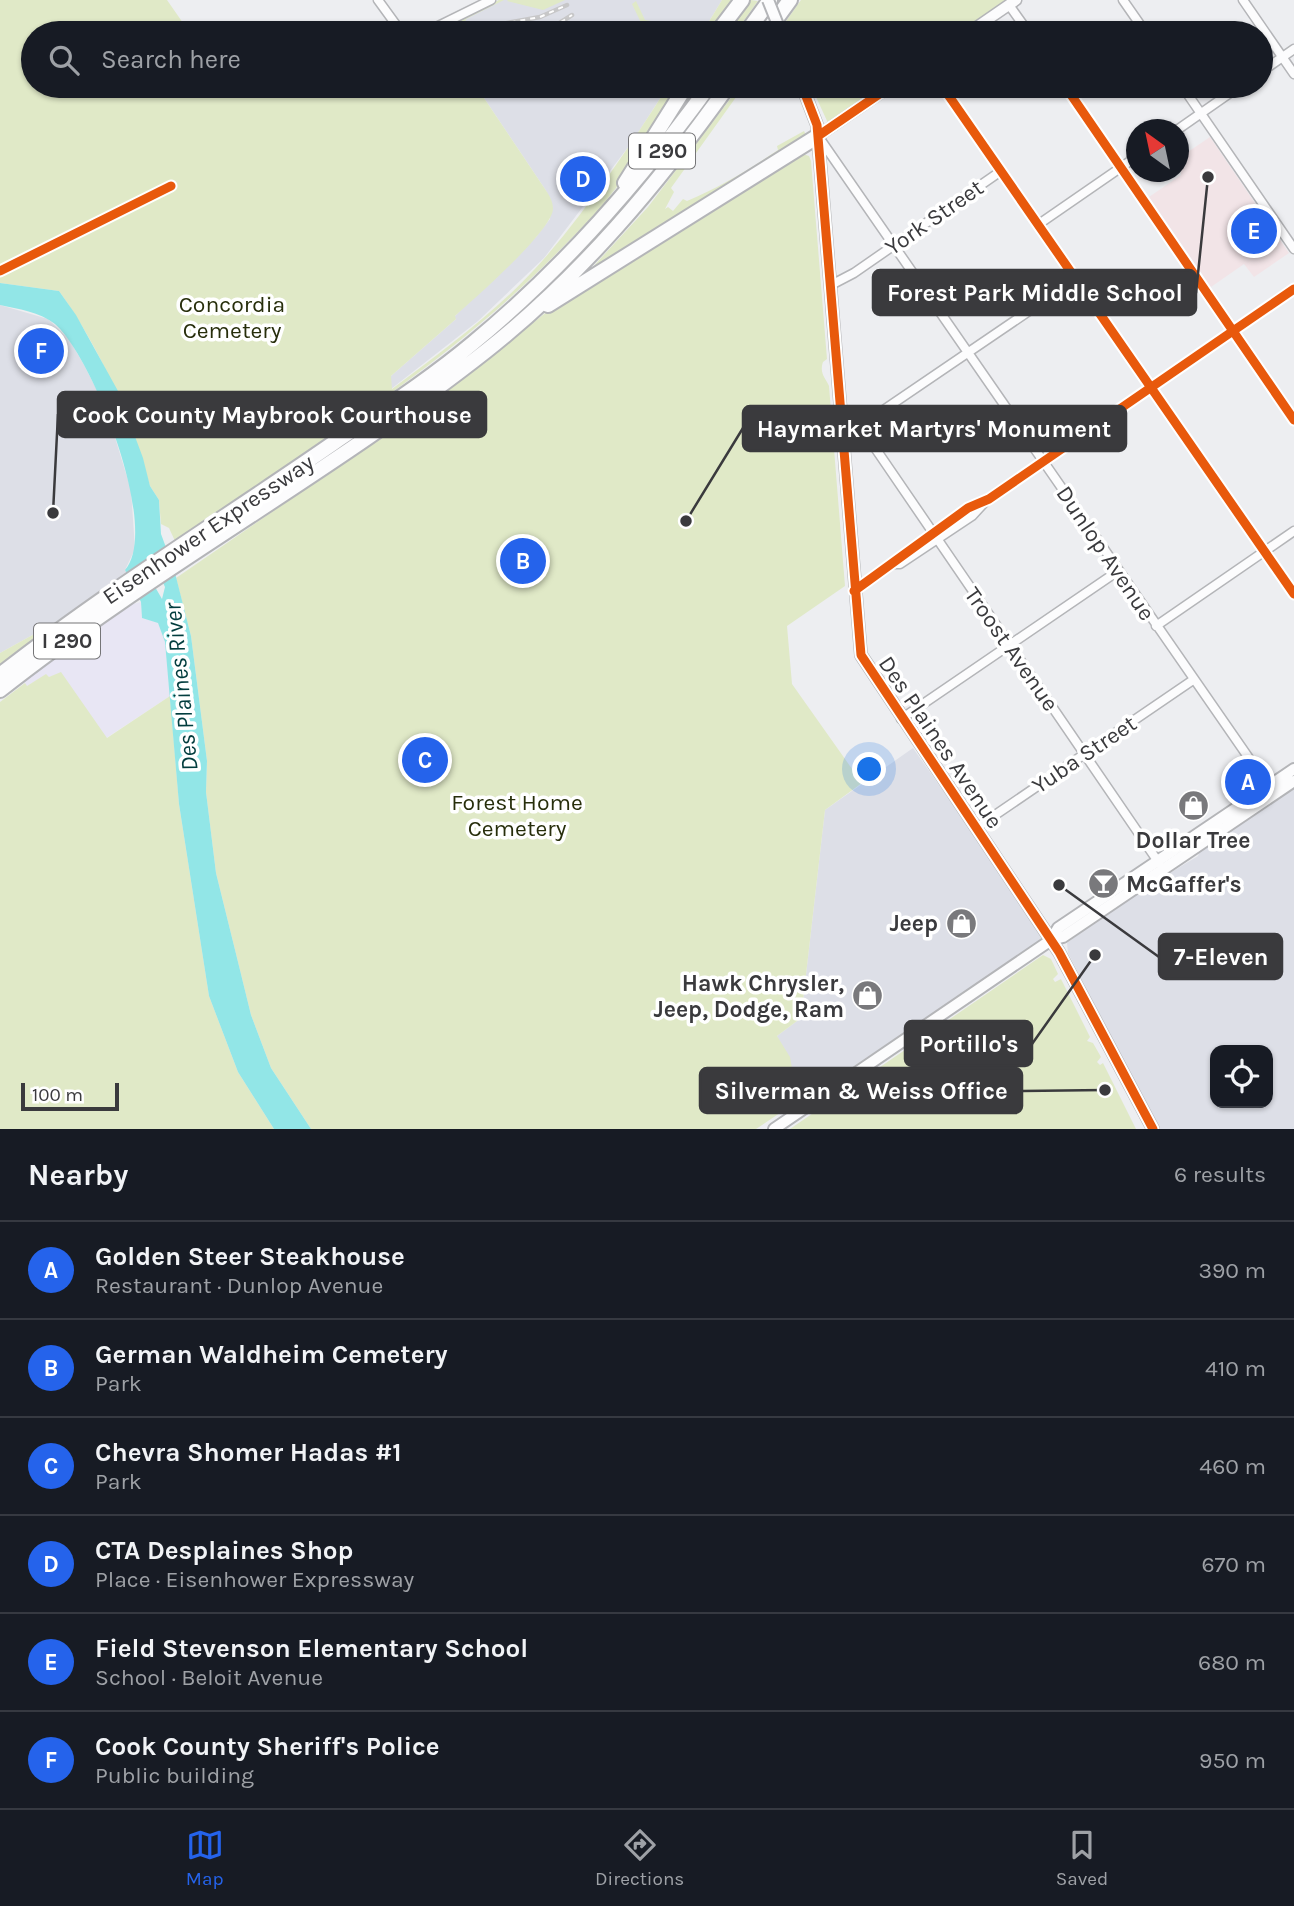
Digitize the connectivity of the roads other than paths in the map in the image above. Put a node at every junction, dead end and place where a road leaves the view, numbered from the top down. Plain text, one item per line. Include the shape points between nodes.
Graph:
1 (378, 0) edge
2 (491, 0) edge
3 (769, 0) edge
4 (790, 0) edge
5 (1123, 0) edge
6 (1243, 0) edge
7 (737, 2) edge
8 (1012, 2) edge
9 (393, 21) edge
10 (448, 21) edge
11 (725, 21) edge
12 (754, 21) edge
13 (774, 21) edge
14 (781, 21) edge
15 (985, 21) edge
16 (1022, 21) edge
17 (1138, 21) edge
18 (1257, 21) edge
19 (1273, 44) edge
20 (1294, 49) edge
21 (1282, 57) junction
22 (1273, 63) edge
23 (1294, 74) edge
24 (678, 98) edge
25 (700, 98) edge
26 (719, 98) edge
27 (807, 98) edge
28 (873, 98) edge
29 (950, 98) edge
30 (1073, 98) edge
31 (1190, 98) edge
32 (1223, 98) edge
33 (1201, 113) junction
34 (1189, 122) edge
35 (818, 136) junction
36 (1126, 164) edge
37 (1121, 168) junction
38 (1001, 171) junction
39 (610, 212) junction
40 (1039, 224) junction
41 (894, 244) junction
42 (1294, 248) edge
43 (1076, 279) junction
44 (831, 285) junction
45 (1294, 289) edge
46 (530, 313) junction
47 (1233, 331) junction
48 (969, 353) junction
49 (1151, 387) junction
50 (1294, 420) edge
51 (842, 422) junction
52 (860, 426) junction
53 (1043, 461) junction
54 (1294, 531) edge
55 (934, 537) junction
56 (1264, 551) junction
57 (181, 555) junction
58 (1118, 571) junction
59 (133, 588) junction
60 (854, 591) junction
61 (1294, 594) edge
62 (1156, 626) junction
63 (1009, 645) junction
64 (0, 675) edge
65 (1193, 680) junction
66 (0, 690) edge
67 (901, 719) junction
68 (1085, 753) junction
69 (1294, 769) edge
70 (1294, 782) edge
71 (1272, 791) junction
72 (976, 828) junction
73 (1162, 866) junction
74 (1051, 940) junction
75 (774, 1129) edge
76 (1153, 1129) edge

1 - 9 street
2 - 10 street
3 - 12 highway
3 - 13 main road, bridge
4 - 14 highway
5 - 17 street
6 - 18 street
7 - 11 highway
8 - 15 street
8 - 16 street
19 - 21 street
20 - 21 street
21 - 22 street
21 - 23 street
24 - 39 highway
25 - 39 highway, Eisenhower Expressway / I 290
26 - 46 highway, Eisenhower Expressway / I 290 via 640,202
27 - 35 main road, Des Plaines Avenue
28 - 35 street
29 - 38 street
30 - 37 street
31 - 33 street
32 - 33 street
33 - 34 street
33 - 42 street
35 - 41 street, Dunlop Avenue
35 - 44 main road, Des Plaines Avenue
35 - 46 highway
36 - 37 street
37 - 40 street
37 - 47 street
38 - 40 street
38 - 41 street, York Street
39 - 57 highway, Eisenhower Expressway / I 290 via 545,279 443,367
40 - 43 street
41 - 44 street, York Street
41 - 48 street, Dunlop Avenue
43 - 48 street
43 - 49 street
44 - 51 main road, Des Plaines Avenue
45 - 47 street
46 - 57 highway, Eisenhower Expressway / I 290 via 443,383
47 - 49 street
47 - 50 street
48 - 52 street
48 - 53 street, Dunlop Avenue
49 - 53 street
49 - 56 street
51 - 52 street
51 - 60 main road, Des Plaines Avenue
52 - 55 street, Troost Avenue
53 - 55 street via 989,499 968,508
53 - 58 street, Dunlop Avenue
54 - 56 street
55 - 60 street
55 - 63 street, Troost Avenue
56 - 61 street
56 - 62 street
57 - 59 highway, Eisenhower Expressway / I 290
58 - 62 street, Dunlop Avenue
58 - 63 street
59 - 64 highway, Eisenhower Expressway / I 290
59 - 66 highway, Eisenhower Expressway / I 290
60 - 67 main road, Des Plaines Avenue via 863,662
62 - 65 street, Dunlop Avenue
63 - 67 street
63 - 68 street, Troost Avenue
65 - 68 street, Yuba Street
65 - 71 street, Dunlop Avenue
67 - 72 main road, Des Plaines Avenue
68 - 72 street, Yuba Street
68 - 73 street, Troost Avenue
69 - 71 main road
70 - 71 main road
71 - 73 main road
72 - 74 main road, Des Plaines Avenue
73 - 74 main road via 1063,937
74 - 75 main road
74 - 76 main road, Des Plaines Avenue

